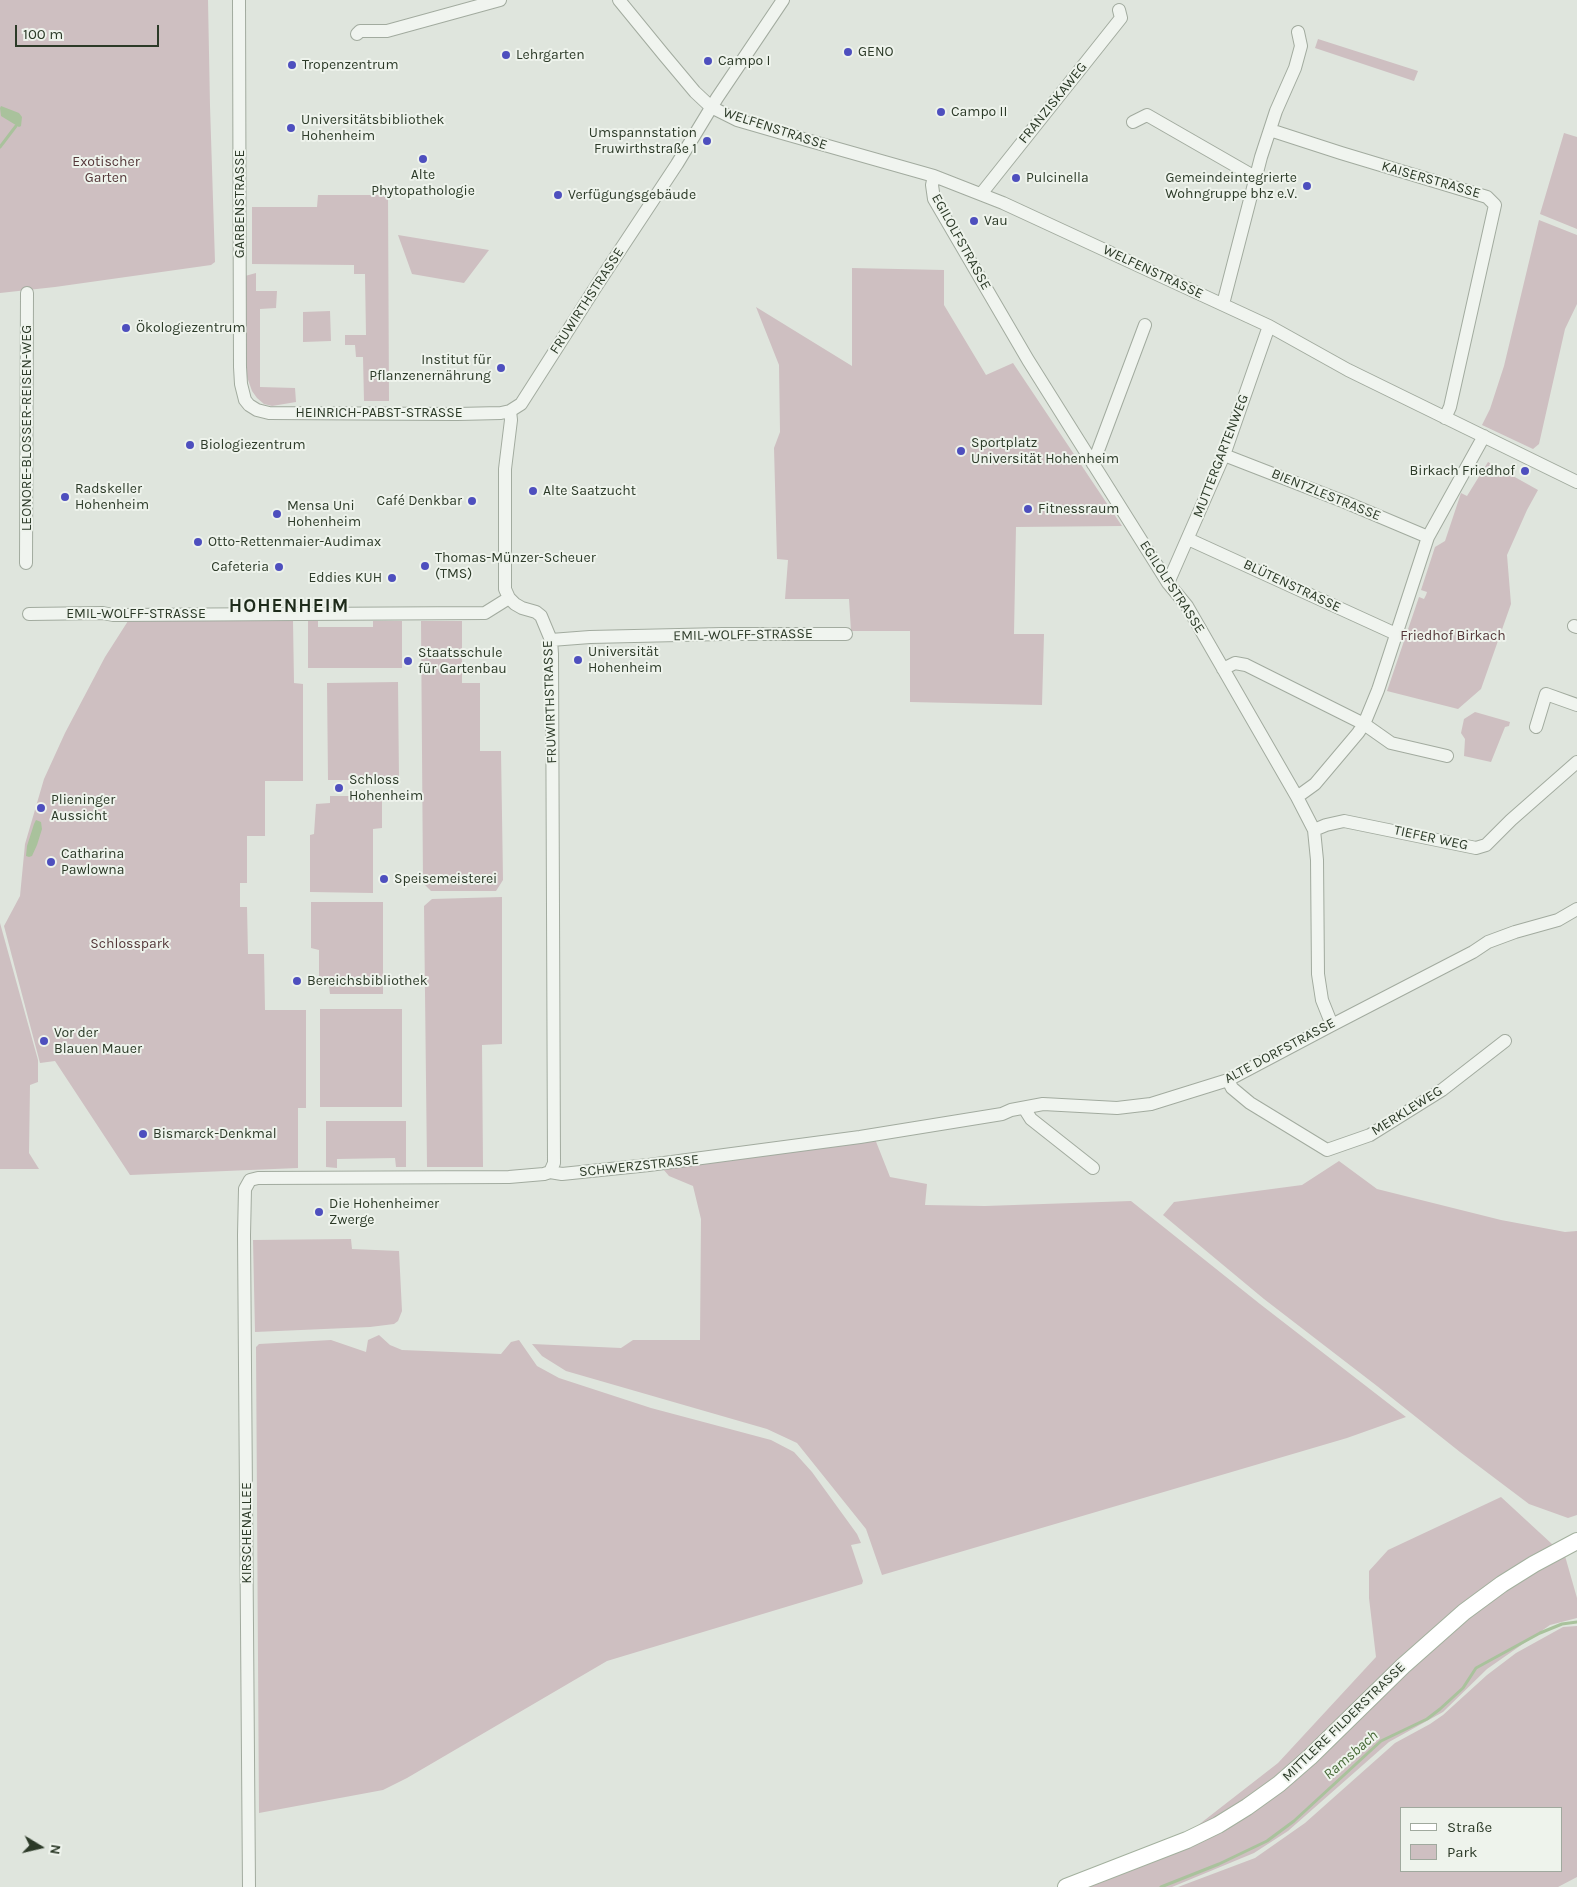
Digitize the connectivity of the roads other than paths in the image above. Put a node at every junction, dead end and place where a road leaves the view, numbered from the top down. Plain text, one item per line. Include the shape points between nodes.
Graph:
1 (239, 0) edge
2 (500, 0) edge
3 (619, 0) edge
4 (783, 0) edge
5 (1119, 10) dead end
6 (1298, 32) dead end
7 (357, 34) dead end
8 (714, 103) junction
9 (1132, 122) dead end
10 (1270, 130) junction
11 (934, 176) junction
12 (1256, 177) junction
13 (981, 194) junction
14 (27, 293) dead end
15 (1223, 304) junction
16 (1145, 325) dead end
17 (1269, 326) junction
18 (249, 405) joint
19 (510, 410) junction
20 (1445, 418) junction
21 (1484, 436) junction
22 (1224, 455) junction
23 (1093, 464) junction
24 (1577, 482) edge
25 (1428, 536) junction
26 (1188, 539) junction
27 (26, 562) dead end
28 (1168, 583) junction
29 (509, 598) junction
30 (29, 614) dead end
31 (846, 634) dead end
32 (1396, 634) junction
33 (550, 640) junction
34 (1223, 669) junction
35 (1577, 704) edge
36 (1364, 724) junction
37 (1536, 727) dead end
38 (1447, 756) dead end
39 (1577, 762) edge
40 (1297, 797) junction
41 (1314, 830) junction
42 (1577, 909) edge
43 (1332, 1024) junction
44 (1505, 1041) dead end
45 (1228, 1080) junction
46 (1024, 1108) junction
47 (1094, 1168) dead end
48 (550, 1172) junction
49 (250, 1180) joint
50 (1577, 1541) edge
51 (249, 1887) edge
52 (1066, 1887) edge

1 - 18 street, GARBENSTRASSE via 240,367 242,393
2 - 7 street via 387,31 360,31
3 - 8 street, WELFENSTRASSE via 696,92
4 - 8 street, FRUWIRTHSTRASSE
5 - 13 street, FRANZISKAWEG via 1121,18
6 - 10 street via 1301,46 1295,68
8 - 11 street, WELFENSTRASSE via 737,120
8 - 19 street, FRUWIRTHSTRASSE via 527,395 521,404
9 - 12 street via 1147,115
10 - 12 street
10 - 20 street, KAISERSTRASSE via 1487,197 1496,204 1450,408
11 - 13 street, WELFENSTRASSE
11 - 23 street, EGILOLFSTRASSE via 934,198
12 - 15 street
13 - 15 street, WELFENSTRASSE
14 - 27 street, LEONORE-BLOSSER-REISEN-WEG
15 - 17 street, WELFENSTRASSE
16 - 23 street
17 - 20 street, WELFENSTRASSE
17 - 22 street, MUTTERGARTENWEG
18 - 19 street, HEINRICH-PABST-STRASSE via 268,413 457,414
19 - 29 street via 504,483 505,589
20 - 21 street, WELFENSTRASSE
21 - 24 street, WELFENSTRASSE
21 - 25 street
22 - 25 street, BIENTZLESTRASSE
22 - 26 street, MUTTERGARTENWEG
23 - 28 street, EGILOLFSTRASSE
25 - 32 street
26 - 28 street, MUTTERGARTENWEG
26 - 32 street, BLÜTENSTRASSE
28 - 34 street, EGILOLFSTRASSE via 1187,606
29 - 30 street, EMIL-WOLFF-STRASSE via 485,613
29 - 33 street, FRUWIRTHSTRASSE via 541,616
31 - 33 street, EMIL-WOLFF-STRASSE via 713,634
32 - 36 street
33 - 48 street, FRUWIRTHSTRASSE via 554,1163
34 - 36 street via 1235,664 1246,665
34 - 40 street, EGILOLFSTRASSE
35 - 37 street via 1546,694
36 - 38 street via 1391,744
36 - 40 street via 1315,784
39 - 41 street, TIEFER WEG via 1486,845 1476,848 1344,821
40 - 41 street, EGILOLFSTRASSE
41 - 43 street, EGILOLFSTRASSE via 1318,974 1322,1000
42 - 43 street, ALTE DORFSTRASSE via 1558,920 1488,942
43 - 45 street, ALTE DORFSTRASSE
44 - 45 street, MERKLEWEG via 1442,1090 1370,1135 1327,1150 1250,1103 1232,1088
45 - 46 street, ALTE DORFSTRASSE via 1151,1104 1117,1108 1043,1104
46 - 47 street via 1031,1119
46 - 48 street, SCHWERZSTRASSE via 773,1150 562,1174
48 - 49 street, SCHWERZSTRASSE via 509,1177
49 - 51 street, KIRSCHENALLEE via 245,1189 244,1234
50 - 52 main road, MITTLERE FILDERSTRASSE via 1502,1584 1464,1612 1402,1666 1310,1758 1248,1807 1187,1840

